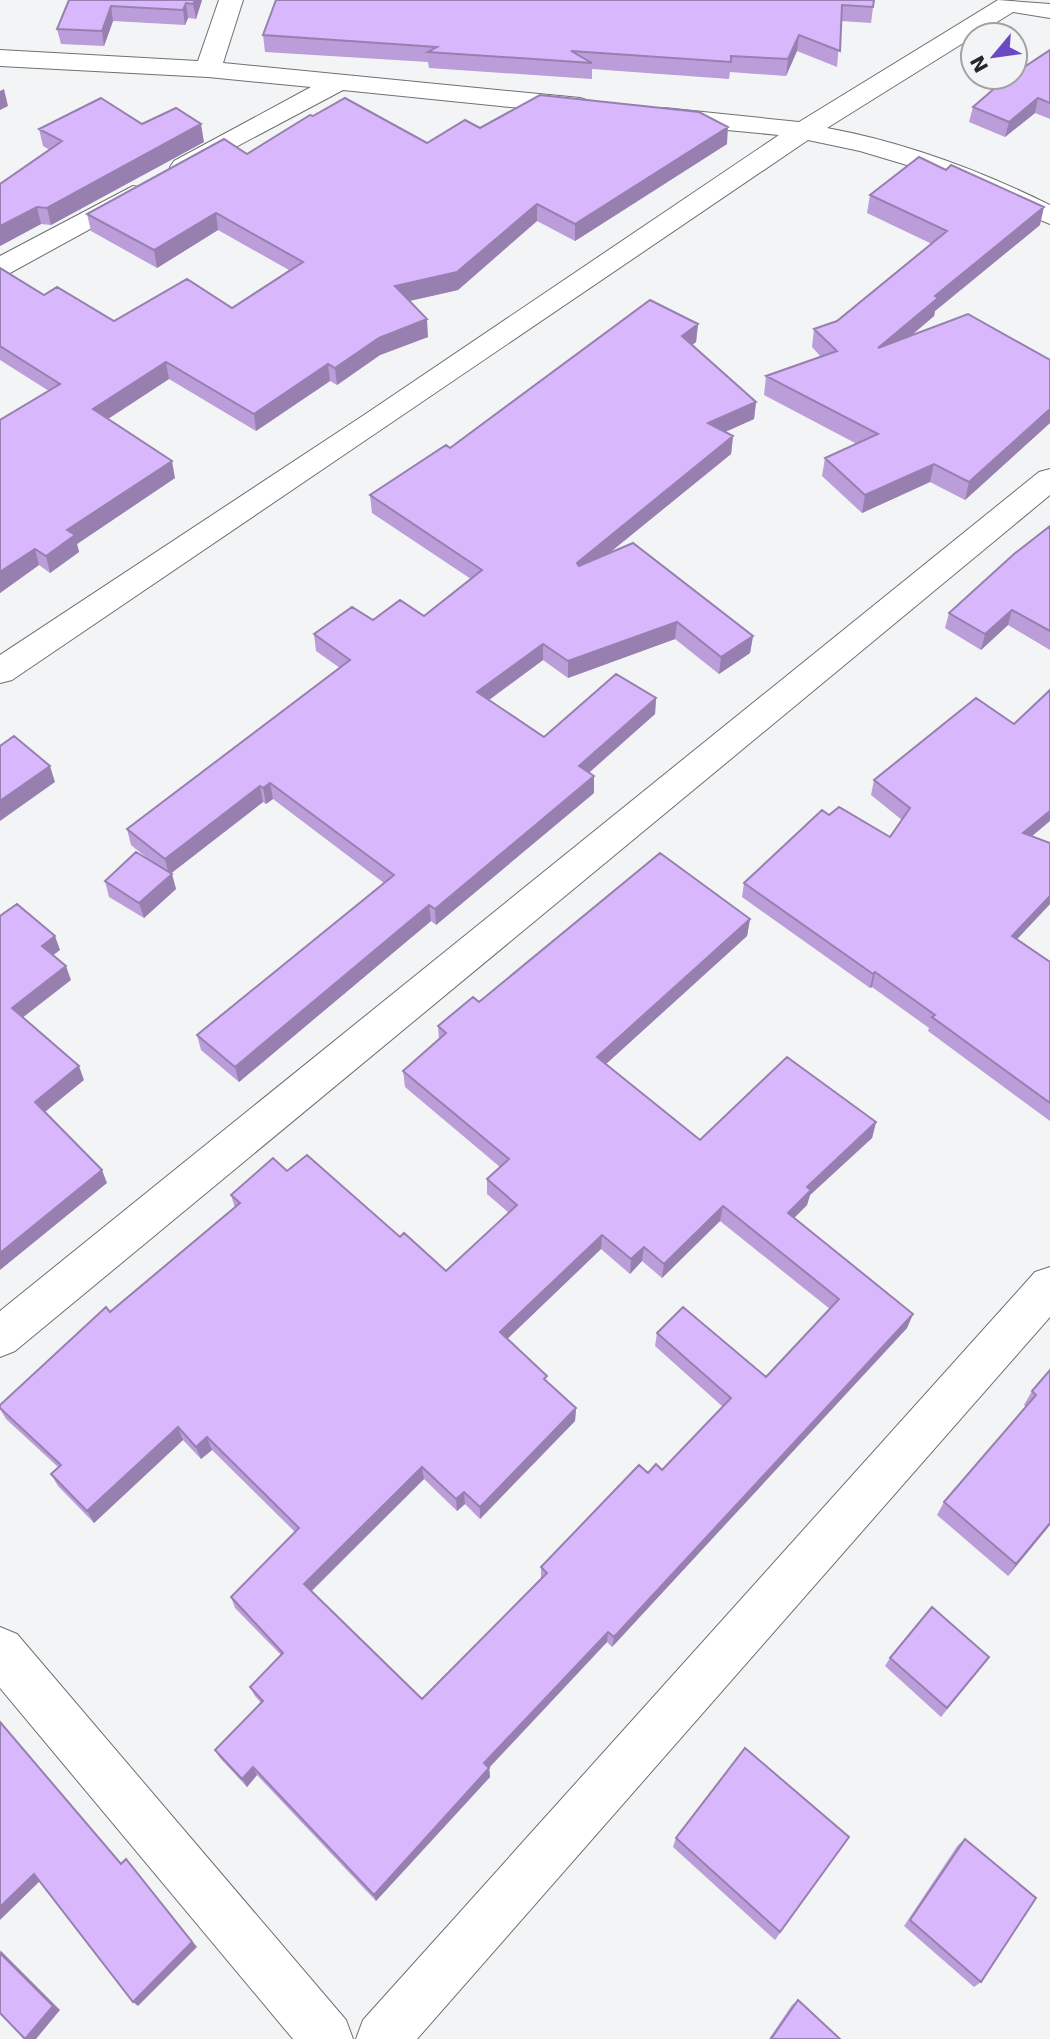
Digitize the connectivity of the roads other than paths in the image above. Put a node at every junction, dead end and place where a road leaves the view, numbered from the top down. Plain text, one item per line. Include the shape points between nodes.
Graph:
1 (231, 0) edge
2 (1013, 2) edge
3 (1050, 11) edge
4 (0, 58) edge
5 (208, 69) junction
6 (342, 80) junction
7 (600, 108) edge
8 (640, 113) edge
9 (803, 131) junction
10 (1050, 216) edge
11 (0, 267) edge
12 (1050, 479) edge
13 (0, 671) edge
14 (1050, 1286) edge
15 (0, 1337) edge
16 (0, 1651) edge
17 (327, 2039) edge
18 (382, 2039) edge

1 - 5 street
2 - 3 street
2 - 9 street
4 - 5 street
5 - 6 street
6 - 7 street
6 - 11 street
8 - 9 street
9 - 10 street via 886,150 968,177
9 - 13 street
12 - 15 street
14 - 18 street
16 - 17 street

